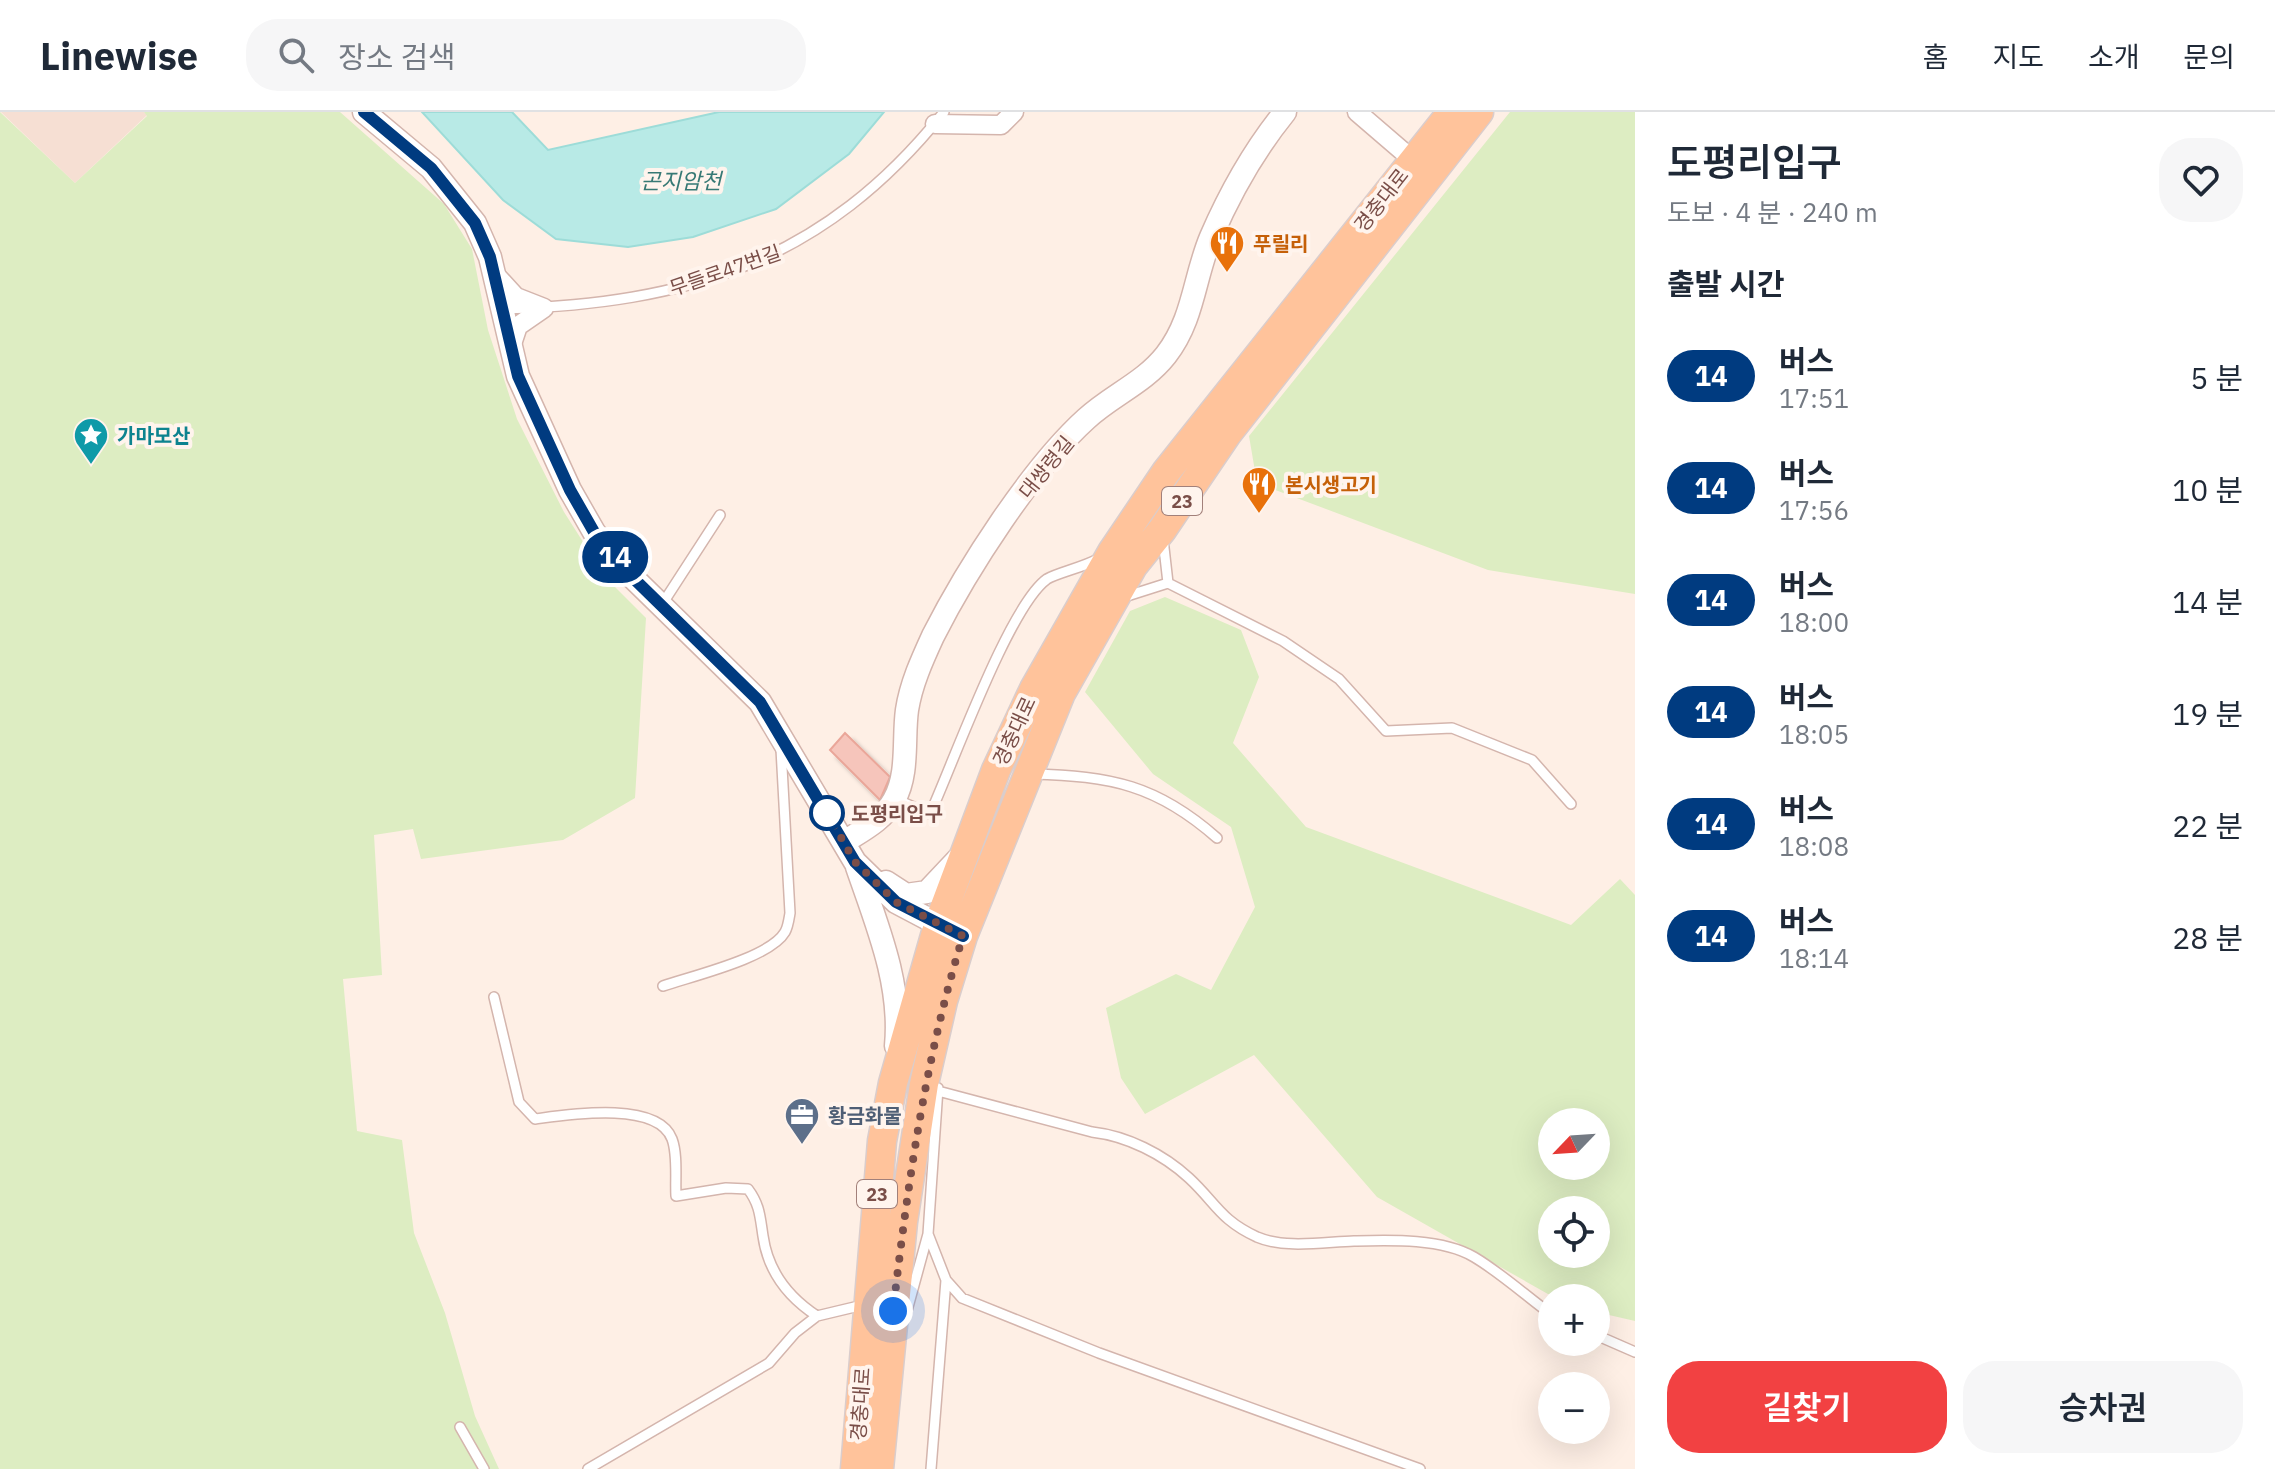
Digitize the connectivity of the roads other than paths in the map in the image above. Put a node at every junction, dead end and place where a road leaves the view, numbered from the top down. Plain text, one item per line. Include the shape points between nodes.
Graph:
1 (364, 112) edge
2 (1014, 112) edge
3 (1285, 112) edge
4 (1357, 112) edge
5 (1452, 112) edge
6 (1479, 112) edge
7 (940, 118) edge
8 (1421, 167) junction
9 (493, 272) junction
10 (544, 308) junction
11 (501, 309) junction
12 (511, 347) junction
13 (720, 515) dead end
14 (1162, 530) junction
15 (1112, 552) junction
16 (1168, 583) junction
17 (1113, 601) junction
18 (661, 606) junction
19 (781, 733) junction
20 (1028, 774) junction
21 (895, 799) junction
22 (1571, 804) dead end
23 (1217, 838) dead end
24 (844, 842) junction
25 (966, 850) junction
26 (855, 862) junction
27 (951, 931) junction
28 (663, 986) dead end
29 (494, 997) dead end
30 (943, 1001) junction
31 (893, 1083) junction
32 (938, 1091) junction
33 (928, 1234) junction
34 (946, 1280) junction
35 (866, 1305) junction
36 (1538, 1305) edge
37 (817, 1316) junction
38 (1610, 1341) edge
39 (1635, 1352) edge
40 (886, 1370) junction
41 (460, 1427) dead end
42 (484, 1469) edge
43 (588, 1469) edge
44 (855, 1469) edge
45 (879, 1469) edge
46 (931, 1469) edge
47 (1420, 1469) edge

1 - 9 street via 431,168 475,223
2 - 7 street via 1001,125
3 - 21 street, 대쌍령길 via 1262,141 1210,239 1188,320 1167,354 1144,380 1088,417 1069,437 992,538 935,634 917,671 907,710
4 - 8 street
5 - 8 main road, 경충대로 / 23
6 - 8 main road, 경충대로 / 23
7 - 10 lane, 무들로47번길 via 886,178 786,250 674,290
8 - 14 main road, 경충대로 / 23
8 - 15 main road, 경충대로 / 23 via 1166,472
9 - 10 street via 516,297
9 - 11 street
10 - 11 lane, 무들로47번길
10 - 12 street via 518,326
11 - 12 street
12 - 18 street via 539,426 594,532
13 - 18 lane
14 - 16 lane
14 - 17 main road, 경충대로 / 23
15 - 21 lane via 1048,579 1013,623 930,814
15 - 25 main road, 경충대로 / 23 via 1034,689
16 - 17 lane
16 - 22 lane via 1283,641 1339,679 1386,731 1452,728 1532,760
17 - 20 main road, 경충대로 / 23 via 1061,693
18 - 19 street via 760,702
19 - 24 street
19 - 28 lane via 790,913 785,933 771,947
20 - 23 lane via 1119,782 1186,810
20 - 27 main road, 경충대로 / 23
21 - 24 street via 875,823
24 - 26 street
25 - 26 street via 927,892 906,895
25 - 27 main road, 경충대로 / 23
26 - 27 street via 896,902
26 - 31 street via 892,974 898,1021
27 - 30 main road, 경충대로 / 23
27 - 31 main road, 경충대로 / 23
29 - 37 lane via 519,1102 535,1119 590,1112 641,1116 662,1127 672,1139 676,1196 748,1189 759,1204 770,1266 793,1300
30 - 32 lane
30 - 40 main road, 경충대로 / 23 via 924,1084
31 - 35 main road, 경충대로 / 23
32 - 33 lane
32 - 36 lane via 1117,1135 1189,1178 1215,1210 1262,1239 1442,1246 1471,1255
33 - 34 lane
33 - 40 lane via 918,1280
34 - 46 lane
34 - 47 lane via 962,1298 990,1311
35 - 37 lane
35 - 44 main road, 경충대로 / 23
37 - 43 lane via 769,1363
38 - 39 lane
40 - 45 main road, 경충대로 / 23
41 - 42 lane

